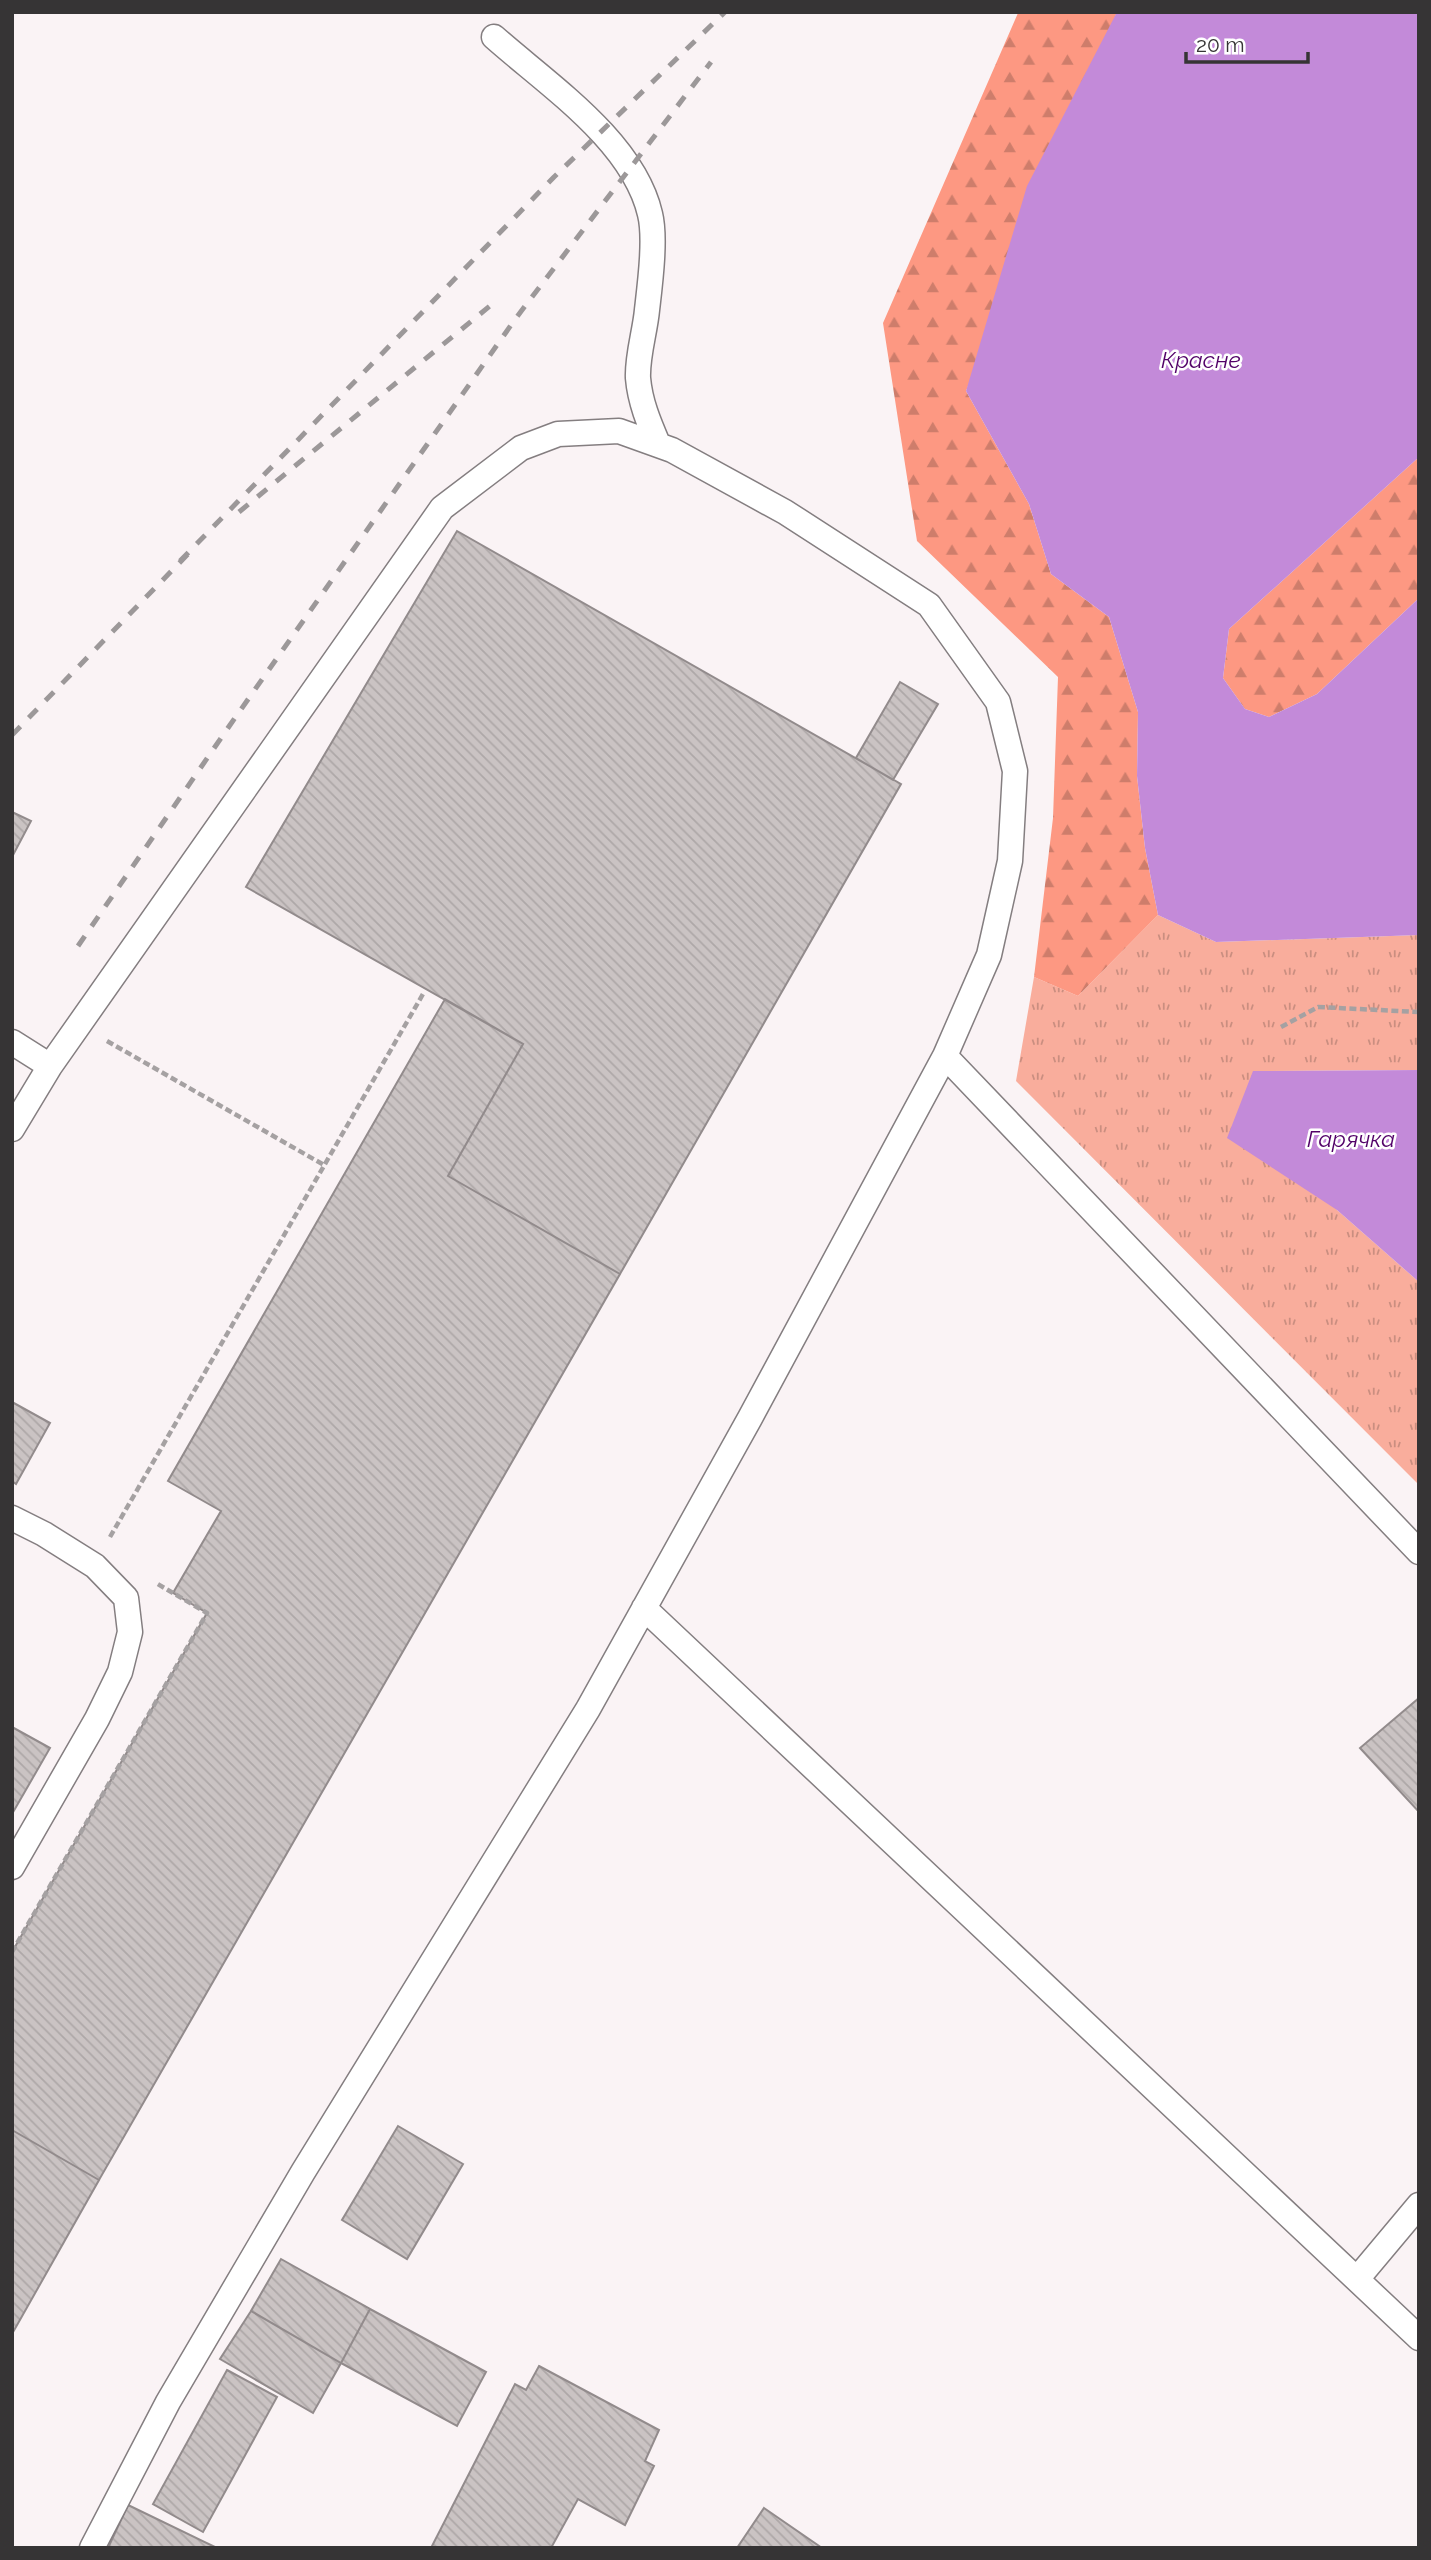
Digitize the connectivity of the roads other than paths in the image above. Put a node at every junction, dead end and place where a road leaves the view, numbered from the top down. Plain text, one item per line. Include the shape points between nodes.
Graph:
1 (494, 37) dead end
2 (658, 444) junction
3 (12, 1042) edge
4 (945, 1056) junction
5 (50, 1066) junction
6 (12, 1129) edge
7 (12, 1518) edge
8 (1419, 1552) edge
9 (644, 1608) junction
10 (12, 1867) edge
11 (1419, 2205) edge
12 (1357, 2279) junction
13 (1419, 2338) edge
14 (92, 2548) edge

1 - 2 lane via 601,131 634,172 650,215 651,239 638,376 643,407
2 - 4 lane via 785,512 929,606 998,702 1015,771 1010,862 989,955
2 - 5 lane via 620,431 558,434 521,448 442,508
3 - 5 lane
4 - 8 lane
4 - 9 lane
5 - 6 lane
7 - 10 lane via 95,1566 126,1598 130,1632 120,1672 97,1719
9 - 12 lane
9 - 14 lane via 588,1709 188,2367
11 - 12 lane
12 - 13 lane

